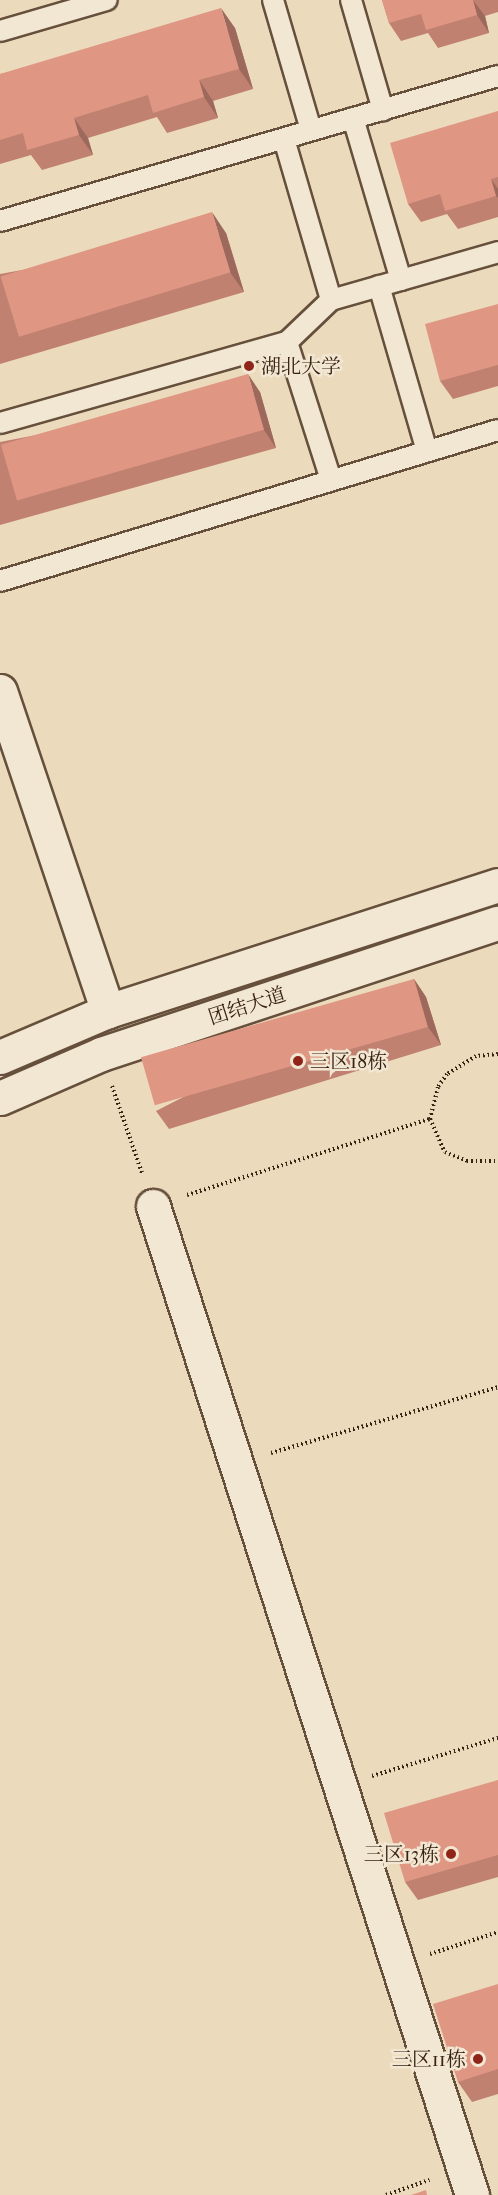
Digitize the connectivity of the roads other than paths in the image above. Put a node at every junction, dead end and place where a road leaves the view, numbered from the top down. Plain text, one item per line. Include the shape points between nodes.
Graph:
1 (107, 0) edge
2 (273, 0) edge
3 (351, 0) edge
4 (0, 31) edge
5 (498, 76) edge
6 (383, 110) junction
7 (353, 118) junction
8 (311, 130) junction
9 (284, 138) junction
10 (0, 221) edge
11 (498, 252) edge
12 (401, 280) junction
13 (379, 286) junction
14 (331, 300) junction
15 (287, 342) junction
16 (0, 423) edge
17 (498, 430) edge
18 (427, 451) junction
19 (331, 480) junction
20 (0, 580) edge
21 (0, 691) edge
22 (498, 885) edge
23 (498, 923) edge
24 (108, 1011) junction
25 (0, 1057) edge
26 (0, 1098) edge
27 (153, 1206) road end
28 (467, 2181) edge

1 - 4 lane
2 - 8 lane
3 - 6 lane
5 - 6 lane
6 - 7 lane
7 - 8 lane
7 - 12 lane
8 - 9 lane
9 - 10 lane
9 - 14 lane
11 - 12 lane
12 - 13 lane
13 - 14 lane
13 - 18 lane
14 - 15 lane
15 - 16 lane
15 - 19 lane
17 - 18 lane
18 - 19 lane
19 - 20 lane
21 - 24 street
22 - 24 street, 团结大道
23 - 26 street, 团结大道 via 101,1054
24 - 25 street, 团结大道
27 - 28 street

